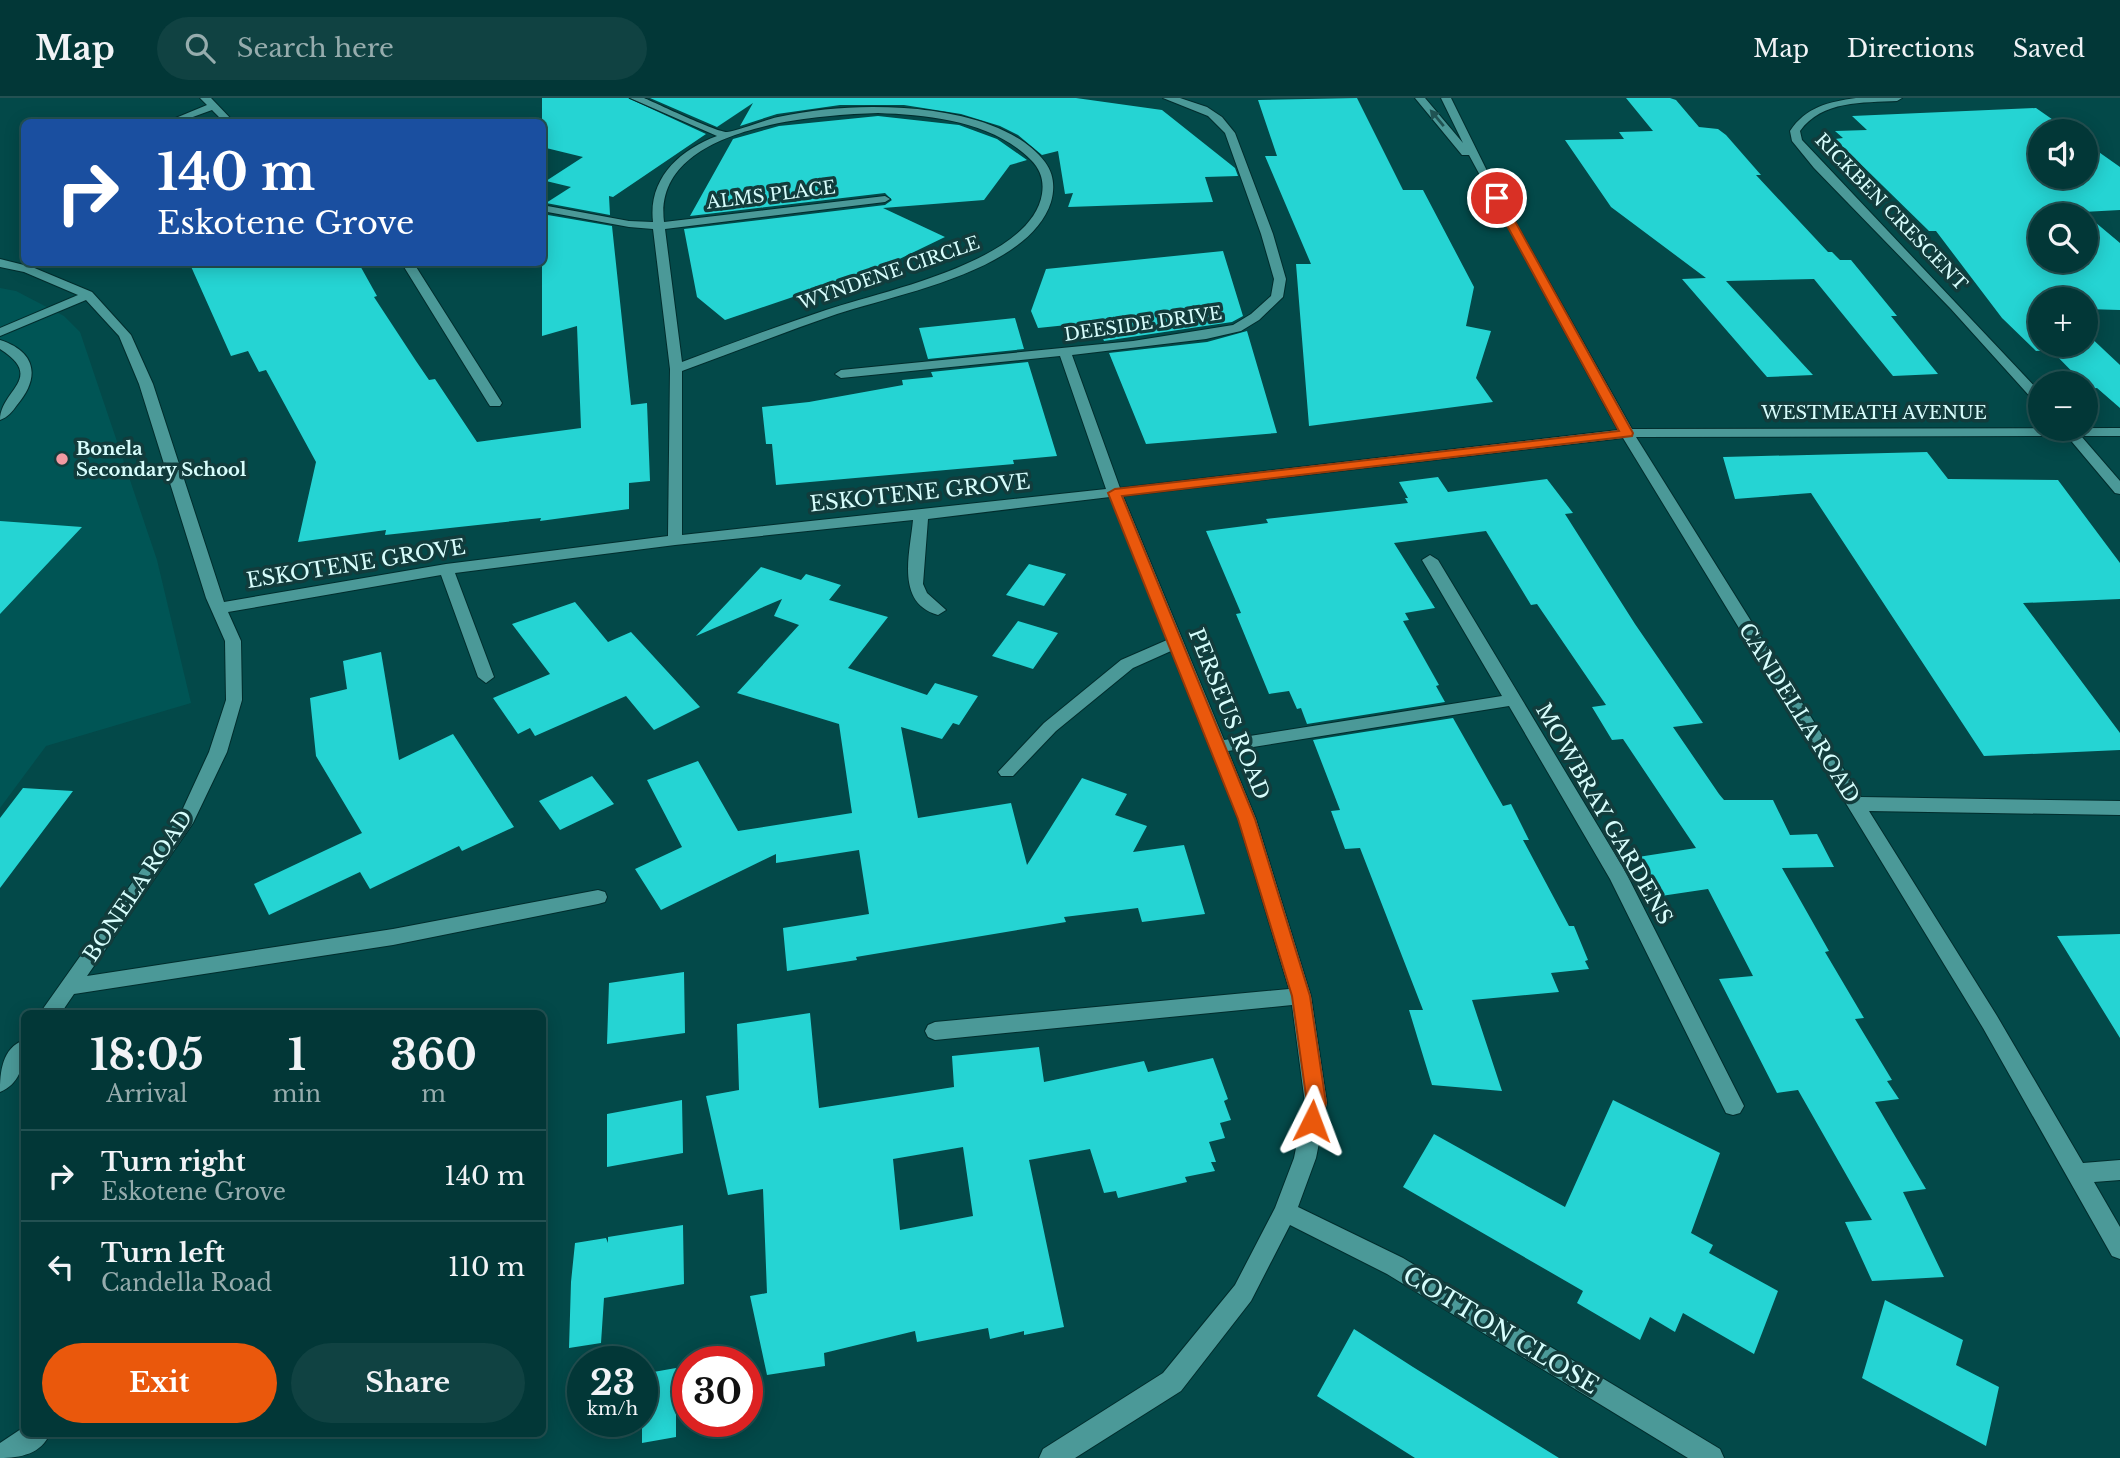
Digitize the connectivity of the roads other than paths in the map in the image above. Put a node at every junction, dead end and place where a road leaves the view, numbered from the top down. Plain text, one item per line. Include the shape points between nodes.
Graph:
1 (205, 98) edge
2 (635, 98) edge
3 (1168, 98) edge
4 (1211, 98) edge
5 (1420, 98) edge
6 (1446, 98) edge
7 (1897, 98) edge
8 (214, 106) junction
9 (1200, 107) junction
10 (179, 119) edge
11 (226, 119) edge
12 (724, 135) junction
13 (1484, 175) junction
14 (885, 199) dead end
15 (546, 209) edge
16 (661, 226) junction
17 (0, 263) edge
18 (410, 266) edge
19 (88, 295) junction
20 (0, 332) edge
21 (0, 344) edge
22 (1065, 353) junction
23 (676, 369) junction
24 (841, 374) dead end
25 (2028, 386) edge
26 (495, 402) dead end
27 (0, 416) edge
28 (2028, 430) edge
29 (2098, 431) edge
30 (2120, 432) edge
31 (1627, 433) junction
32 (2078, 441) edge
33 (2120, 490) edge
34 (1115, 493) junction
35 (921, 515) junction
36 (675, 540) junction
37 (1430, 560) dead end
38 (446, 569) junction
39 (219, 608) junction
40 (938, 610) dead end
41 (1175, 643) junction
42 (486, 677) dead end
43 (1513, 700) junction
44 (1218, 747) junction
45 (1007, 772) dead end
46 (1856, 804) junction
47 (2120, 808) edge
48 (598, 897) dead end
49 (69, 987) junction
50 (1301, 996) junction
51 (52, 1010) edge
52 (935, 1031) dead end
53 (21, 1053) edge
54 (0, 1083) edge
55 (1733, 1106) dead end
56 (2120, 1170) edge
57 (2077, 1172) junction
58 (1285, 1212) junction
59 (2120, 1248) edge
60 (32, 1437) edge
61 (0, 1458) edge
62 (1052, 1458) edge
63 (1711, 1458) edge

1 - 8 street
2 - 12 street
3 - 9 street, DEESIDE DRIVE
4 - 9 street
13 -> 5 street, CANDELLA ROAD
6 - 13 street, CANDELLA ROAD
7 - 25 street, RICKBEN CRESCENT via 1839,104 1813,112 1800,121 1797,141
8 - 10 street
8 - 11 street
9 - 22 street, DEESIDE DRIVE via 1230,132 1268,234 1280,279 1277,297 1237,328
12 - 16 street, WYNDENE CIRCLE via 668,176 659,194
12 - 23 street, WYNDENE CIRCLE via 765,122 835,112 883,110 940,116 970,123 1020,145 1047,174 1048,192 1044,210 1029,230 998,253
13 - 31 street, CANDELLA ROAD
14 - 16 street, ALMS PLACE
15 - 16 street, ALMS PLACE
16 - 23 street, WYNDENE CIRCLE
17 - 19 street, BONELA ROAD via 28,269
18 - 26 street
19 - 20 street
19 - 39 street, BONELA ROAD via 125,335 146,384
21 - 27 street via 23,363 28,376 25,387
22 - 24 street, DEESIDE DRIVE
22 - 34 street, PERSEUS ROAD
23 - 36 street, WYNDENE CIRCLE
28 - 31 street, WESTMEATH AVENUE
29 - 30 street, WESTMEATH AVENUE
31 - 34 street, ESKOTENE GROVE
31 - 46 street, CANDELLA ROAD
32 - 33 street
34 - 35 street, ESKOTENE GROVE
34 - 41 street, PERSEUS ROAD
35 - 36 street, ESKOTENE GROVE
35 - 40 street via 915,583 920,596
36 - 38 street, ESKOTENE GROVE
37 - 43 street
38 - 39 street, ESKOTENE GROVE
38 - 42 street
39 - 49 street, BONELA ROAD via 233,641 234,701 218,752 187,818
41 - 44 street, PERSEUS ROAD
41 - 45 street via 1127,664 1050,727
43 - 44 street, MOWBRAY GARDENS
43 - 55 street, MOWBRAY GARDENS via 1618,876
44 - 50 street, PERSEUS ROAD via 1247,819
46 - 47 street
46 - 57 street, CANDELLA ROAD
48 - 49 street via 393,937
49 - 51 street, BONELA ROAD
50 - 52 street
50 - 58 street, PERSEUS ROAD via 1316,1103 1305,1158
53 - 54 street
56 - 57 street
57 - 59 street, CANDELLA ROAD
58 - 62 street, PERSEUS ROAD via 1243,1293 1172,1382
58 - 63 street, COTTON CLOSE via 1395,1266
60 - 61 street

